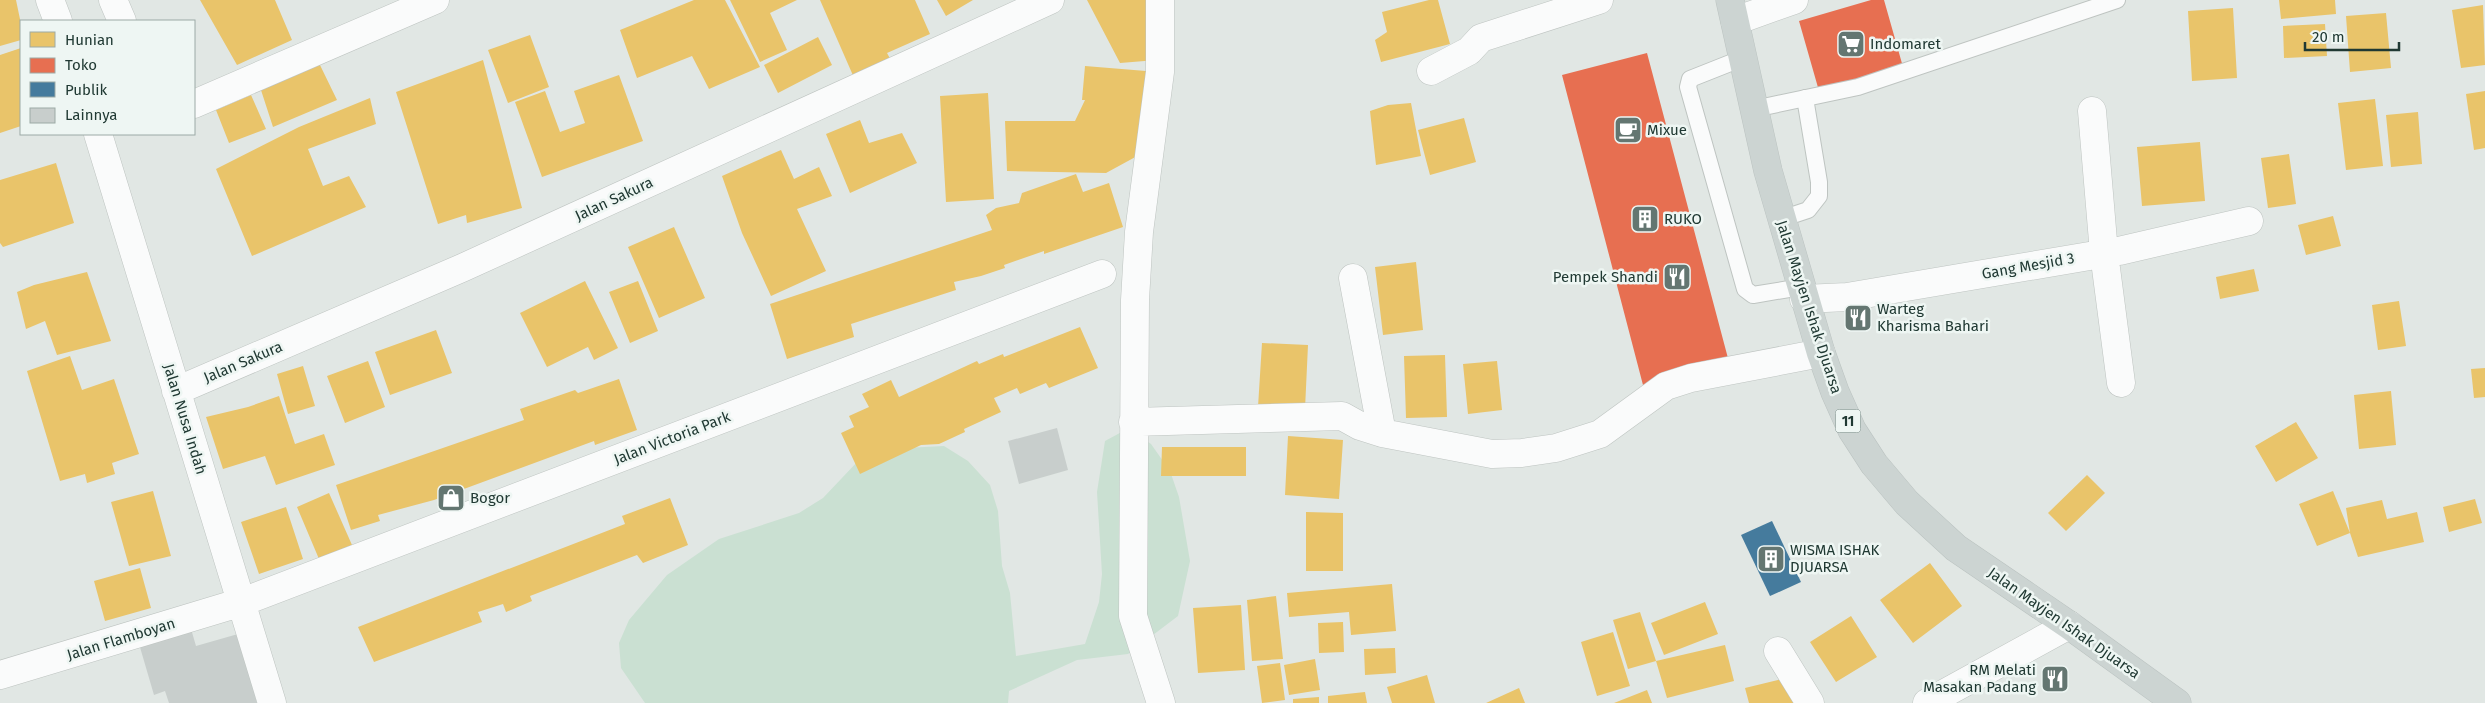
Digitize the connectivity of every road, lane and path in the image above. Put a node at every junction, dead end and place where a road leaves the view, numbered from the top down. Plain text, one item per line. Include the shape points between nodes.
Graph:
1 (50, 0) edge
2 (113, 0) edge
3 (435, 0) edge
4 (1050, 0) edge
5 (1160, 0) edge
6 (1599, 0) edge
7 (1794, 0) edge
8 (2117, 0) edge
9 (1733, 10) edge
10 (58, 20) edge
11 (122, 20) edge
12 (1743, 58) junction
13 (1431, 71) dead end
14 (1805, 98) junction
15 (195, 104) edge
16 (1754, 109) junction
17 (2092, 111) dead end
18 (98, 135) edge
19 (1781, 219) junction
20 (2249, 221) dead end
21 (2104, 253) junction
22 (1102, 274) dead end
23 (1353, 278) dead end
24 (1803, 293) junction
25 (1821, 353) junction
26 (2121, 383) dead end
27 (176, 391) junction
28 (1133, 422) junction
29 (1382, 433) junction
30 (242, 602) junction
31 (2069, 625) junction
32 (1778, 651) dead end
33 (0, 675) edge
34 (272, 703) edge
35 (1161, 703) edge
36 (1810, 703) edge
37 (1926, 703) edge
38 (2177, 703) edge

1 - 10 street
2 - 11 street
3 - 15 street
4 - 27 street, Jalan Sakura via 462,268
5 - 28 street via 1160,72 1139,232
6 - 13 street via 1493,33 1482,38 1469,51
7 - 9 street
8 - 14 lane via 1858,87
9 - 12 main road, Jalan Mayjen Ishak Djuarsa / 11
12 - 16 main road, Jalan Mayjen Ishak Djuarsa / 11
12 - 24 lane via 1690,79 1688,86 1745,288 1753,294
14 - 16 lane
14 - 19 lane via 1819,196 1808,210
16 - 19 main road, Jalan Mayjen Ishak Djuarsa / 11
17 - 21 street
18 - 27 street, Jalan Nusa Indah
19 - 24 main road, Jalan Mayjen Ishak Djuarsa / 11
20 - 21 street, Gang Mesjid 3
21 - 24 street, Gang Mesjid 3 via 1847,297
21 - 26 street
22 - 30 street, Jalan Victoria Park
23 - 29 street
24 - 25 main road, Jalan Mayjen Ishak Djuarsa / 11
25 - 29 street via 1691,378 1666,386 1600,434 1556,448 1492,454
25 - 31 main road, Jalan Mayjen Ishak Djuarsa / 11 via 1852,430 1874,464 1907,503 1956,548
27 - 30 street, Jalan Nusa Indah
28 - 29 street via 1342,416
28 - 35 street via 1133,616
30 - 33 street, Jalan Flamboyan
30 - 34 street, Jalan Nusa Indah
31 - 37 street
31 - 38 main road, Jalan Mayjen Ishak Djuarsa / 11
32 - 36 street

